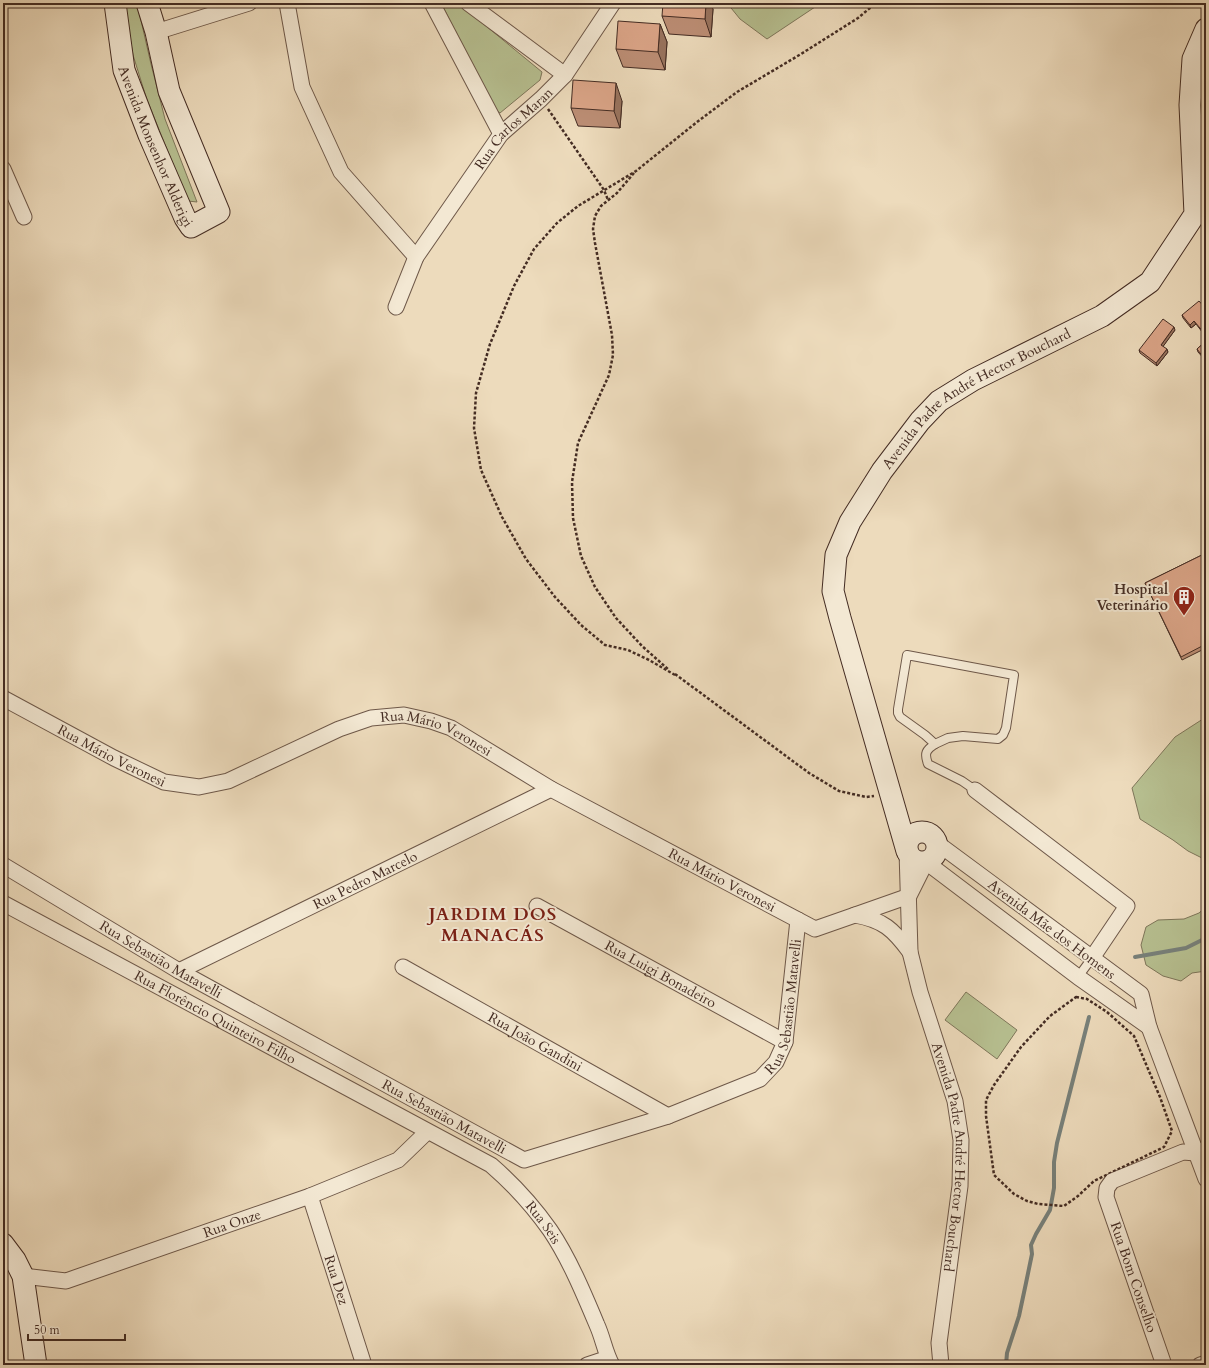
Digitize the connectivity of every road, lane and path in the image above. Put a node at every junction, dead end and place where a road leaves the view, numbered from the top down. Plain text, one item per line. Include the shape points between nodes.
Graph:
1 (115, 3) edge
2 (147, 3) edge
3 (249, 3) edge
4 (287, 3) edge
5 (432, 3) edge
6 (468, 3) edge
7 (613, 3) edge
8 (876, 3) edge
9 (1206, 28) edge
10 (156, 32) junction
11 (565, 75) junction
12 (541, 99) junction
13 (501, 134) junction
14 (3, 169) edge
15 (636, 171) junction
16 (604, 190) junction
17 (608, 200) junction
18 (1201, 211) edge
19 (24, 217) dead end
20 (416, 257) junction
21 (396, 307) dead end
22 (675, 675) junction
23 (3, 698) edge
24 (935, 744) junction
25 (551, 789) junction
26 (974, 790) joint
27 (894, 802) junction
28 (929, 837) junction
29 (907, 851) junction
30 (926, 862) junction
31 (3, 865) edge
32 (909, 896) junction
33 (3, 903) edge
34 (537, 906) dead end
35 (855, 914) junction
36 (798, 920) junction
37 (910, 952) junction
38 (1092, 958) junction
39 (403, 967) dead end
40 (179, 970) junction
41 (1078, 977) junction
42 (1149, 1027) junction
43 (785, 1042) junction
44 (668, 1116) junction
45 (427, 1132) junction
46 (1201, 1151) edge
47 (1206, 1179) edge
48 (310, 1196) junction
49 (1038, 1204) joint
50 (3, 1244) edge
51 (23, 1276) junction
52 (610, 1362) edge
53 (1206, 1363) edge
54 (36, 1365) edge
55 (364, 1365) edge
56 (586, 1365) edge
57 (942, 1365) edge
58 (1164, 1365) edge
59 (1200, 1365) edge

1 - 10 street, Avenida Monsenhor Alderigi via 124,70 149,135 191,227 219,212 169,91
2 - 10 street, Avenida Monsenhor Alderigi
3 - 10 street
4 - 20 street via 302,87 342,172
5 - 13 street
6 - 11 street
7 - 11 street, Rua Carlos Maran
8 - 15 path via 852,22 737,92
9 - 18 street, Avenida Padre André Hector Bouchard via 1193,59 1190,105
11 - 12 street, Rua Carlos Maran
12 - 13 street, Rua Carlos Maran
12 - 16 path
13 - 20 street, Rua Carlos Maran
14 - 19 street
15 - 16 path
15 - 17 path via 617,194
16 - 17 path
16 - 22 path via 557,222 534,249 514,286 490,344 476,393 474,428 480,470 502,517 526,559 555,597 581,625 605,645 628,650
17 - 22 path via 595,216 593,228 612,334 613,355 609,375 578,443 572,482 573,518 581,556 595,587 616,618 642,646
18 - 27 street, Avenida Padre André Hector Bouchard via 1150,282 1102,316 973,380 939,402 920,421 882,471 850,522 836,555 833,591
20 - 21 street, Rua Carlos Maran
22 - 27 path via 809,773 839,791
23 - 25 street, Rua Mário Veronesi via 164,782 199,787 228,781 339,729 371,718 404,715 451,728
24 - 24 lane via 948,738 963,736 998,739 1003,735 1014,675 908,655 898,713
24 - 26 lane via 927,749 928,764
25 - 36 street, Rua Mário Veronesi
25 - 40 street, Rua Pedro Marcelo
26 - 38 street via 1127,906
27 - 28 street via 909,824
27 - 29 street, Avenida Padre André Hector Bouchard
28 - 29 street via 912,836
28 - 30 street via 936,852
28 - 38 street, Avenida Mãe dos Homens
29 - 30 street via 916,862
29 - 32 street
30 - 32 street
30 - 41 street, Avenida Mãe dos Homens
31 - 40 street, Rua Sebastião Matavelli
32 - 35 street, Rua Mário Veronesi
32 - 37 street
33 - 45 street, Rua Florêncio Quinteiro Filho
34 - 43 street, Rua Luigi Bonadeiro
35 - 36 street, Rua Mário Veronesi via 815,929
35 - 37 street via 884,924 897,935
36 - 43 street, Rua Sebastião Matavelli
37 - 57 street, Avenida Padre André Hector Bouchard via 920,992 955,1100 961,1140 960,1186 939,1343
38 - 41 lane
38 - 42 street, Avenida Mãe dos Homens via 1141,994
39 - 44 street, Rua João Gandini
40 - 44 street, Rua Sebastião Matavelli via 524,1160
41 - 42 street, Avenida Mãe dos Homens
42 - 46 street, Avenida Mãe dos Homens
43 - 44 street, Rua Sebastião Matavelli via 776,1062 760,1079
45 - 48 street, Rua Onze via 398,1160
45 - 52 street, Rua Seis via 491,1165 538,1215 562,1250 603,1337
46 - 47 street, Avenida Mãe dos Homens
46 - 58 street, Rua Bom Conselho via 1182,1152 1112,1181 1107,1188 1106,1197
48 - 51 street, Rua Onze via 66,1281
48 - 55 street, Rua Dez
49 - 49 path via 1014,1194 994,1175 986,1100 1021,1047 1050,1016 1076,997 1087,999 1107,1012 1134,1036 1172,1131 1164,1147 1094,1181 1064,1206
50 - 51 street
51 - 54 street
52 - 56 street
53 - 59 street

